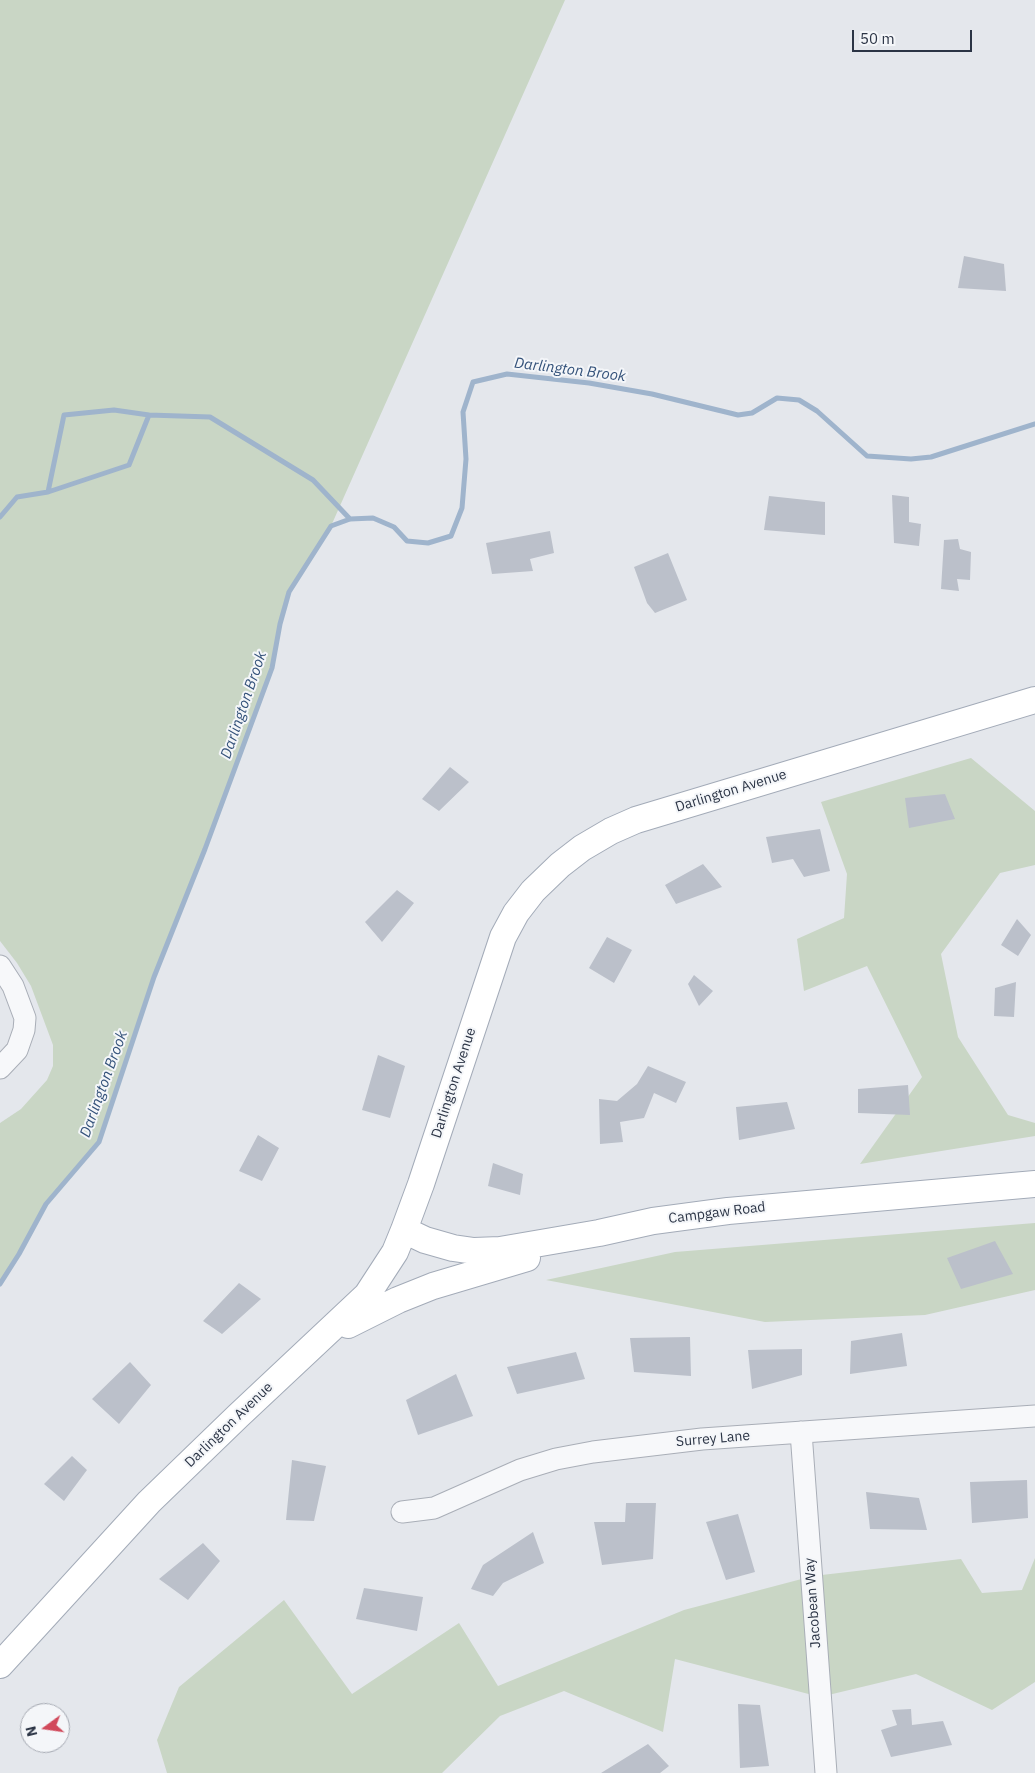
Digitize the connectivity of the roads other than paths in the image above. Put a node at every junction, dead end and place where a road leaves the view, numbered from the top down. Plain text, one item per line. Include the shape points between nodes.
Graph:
1 (1035, 700) edge
2 (0, 966) edge
3 (0, 1068) edge
4 (1035, 1184) edge
5 (404, 1230) junction
6 (599, 1233) junction
7 (319, 1340) junction
8 (1035, 1416) edge
9 (801, 1432) junction
10 (402, 1512) dead end
11 (0, 1665) edge
12 (826, 1773) edge

1 - 5 main road, Darlington Avenue via 636,820 582,848 560,865 533,891 502,937
2 - 3 street via 13,986 25,1018 17,1050
4 - 6 main road, Campgaw Road via 728,1211 653,1221
5 - 6 main road, Campgaw Road via 425,1240 474,1251 500,1250
5 - 7 main road, Darlington Avenue via 367,1295
6 - 7 main road via 433,1286
7 - 11 main road, Darlington Avenue via 149,1502
8 - 9 street, Surrey Lane
9 - 10 street, Surrey Lane via 702,1439 593,1452 520,1470 434,1508
9 - 12 street, Jacobean Way

